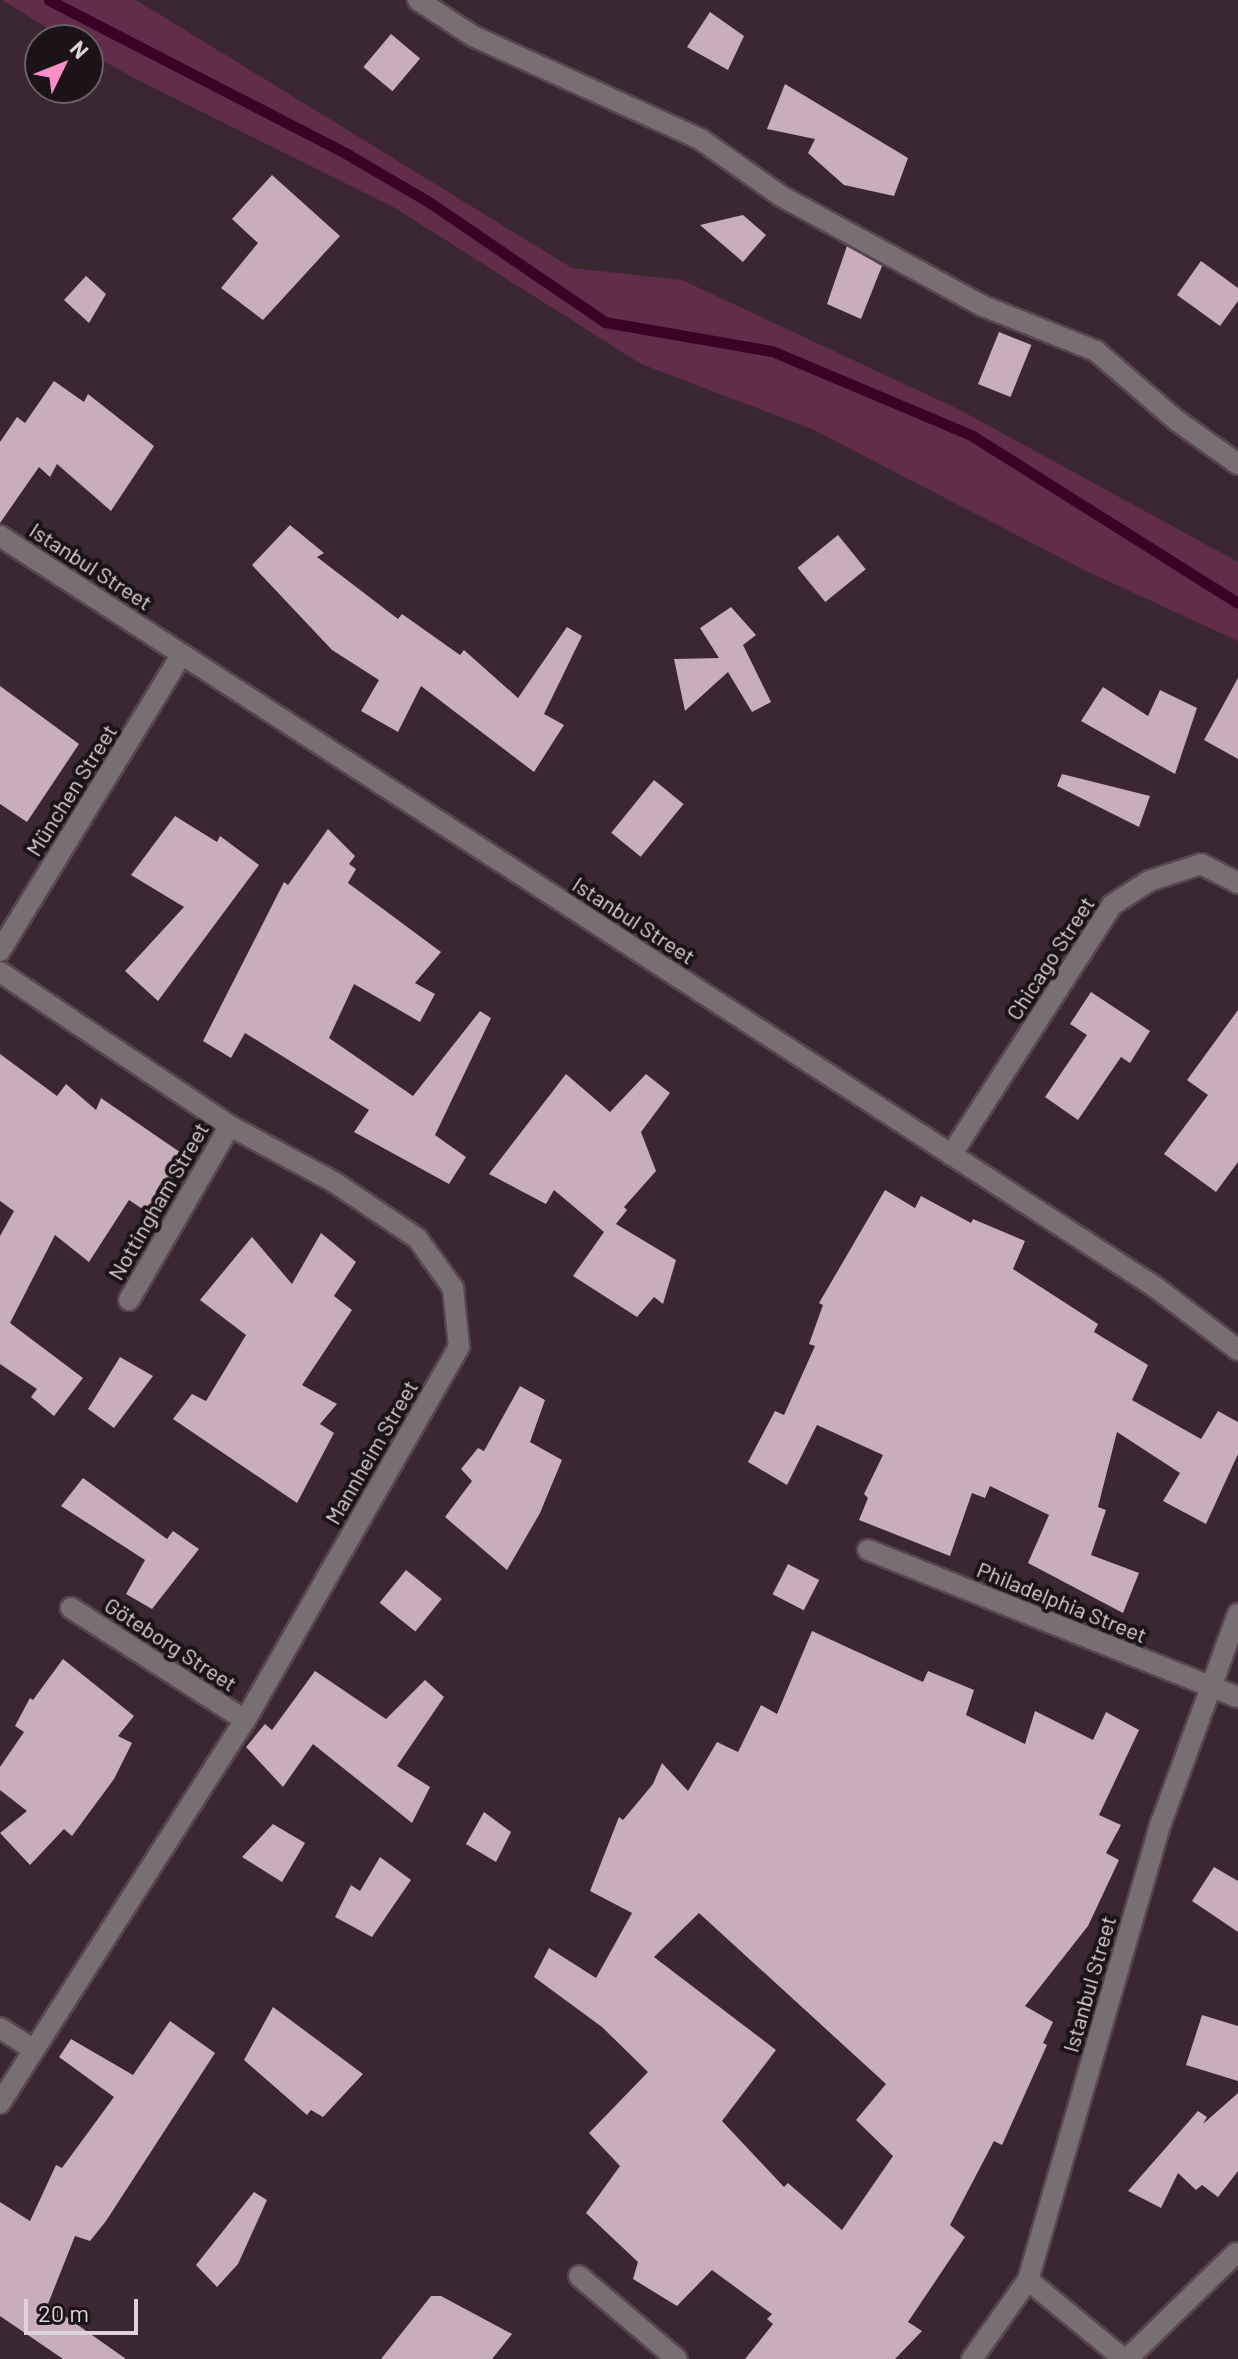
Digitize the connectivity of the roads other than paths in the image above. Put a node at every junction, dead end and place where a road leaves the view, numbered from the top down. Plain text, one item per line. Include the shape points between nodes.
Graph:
1 (418, 0) edge
2 (1238, 464) edge
3 (0, 536) edge
4 (182, 654) junction
5 (1238, 883) edge
6 (0, 951) edge
7 (0, 972) edge
8 (230, 1126) junction
9 (951, 1155) junction
10 (129, 1300) dead end
11 (1238, 1350) edge
12 (868, 1550) dead end
13 (71, 1608) dead end
14 (1238, 1614) edge
15 (1213, 1688) junction
16 (1238, 1697) edge
17 (245, 1720) junction
18 (0, 2028) edge
19 (34, 2050) junction
20 (0, 2103) edge
21 (1236, 2253) edge
22 (579, 2276) dead end
23 (1028, 2280) junction
24 (677, 2359) edge
25 (972, 2359) edge
26 (1126, 2359) edge

1 - 2 street via 473,36 700,139 781,196 983,306 1096,351 1176,420
3 - 4 street, Istanbul Street
4 - 6 street, München Street
4 - 9 street, Istanbul Street
5 - 9 street, Chicago Street via 1201,864 1149,881 1112,905
7 - 8 street, Mannheim Street
8 - 10 street, Nottingham Street
8 - 17 street, Mannheim Street via 334,1182 417,1238 453,1288 459,1347
9 - 11 street, Istanbul Street via 1158,1289
12 - 15 street, Philadelphia Street
13 - 17 street, Göteborg Street
14 - 15 street, Istanbul Street
15 - 16 street, Philadelphia Street
15 - 23 street, Istanbul Street via 1161,1823
17 - 19 street, Mannheim Street
18 - 19 street
19 - 20 street, Mannheim Street
21 - 26 street
22 - 24 street
23 - 25 street, Istanbul Street
23 - 26 street

